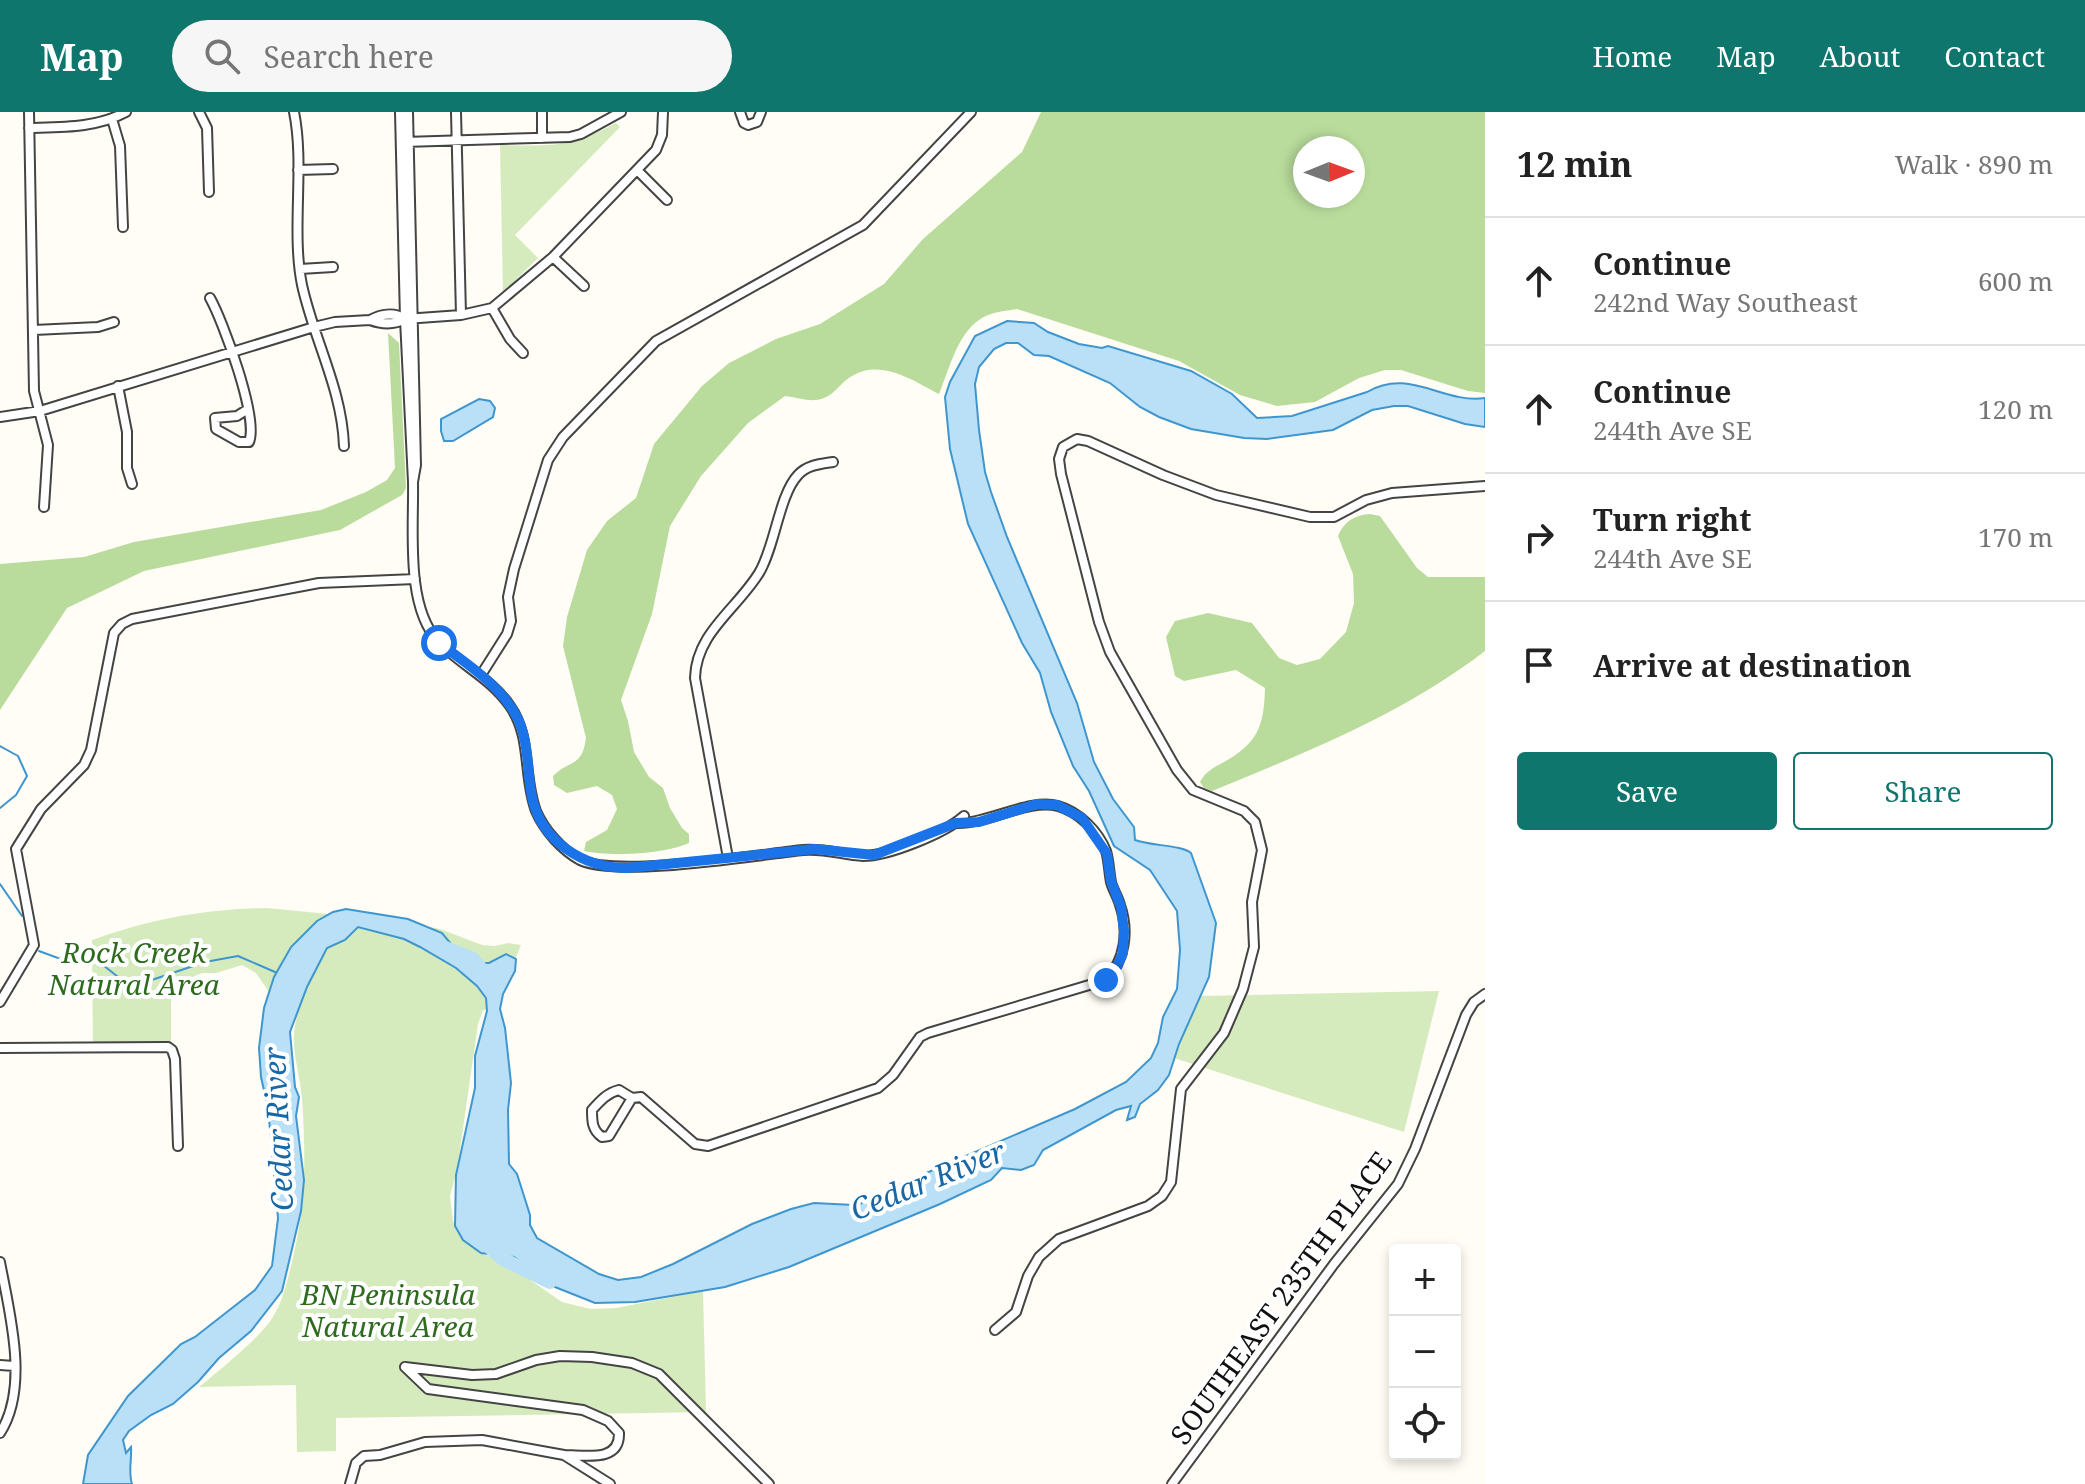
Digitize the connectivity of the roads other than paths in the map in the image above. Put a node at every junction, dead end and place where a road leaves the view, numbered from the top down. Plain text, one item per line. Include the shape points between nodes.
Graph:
1 (29, 112) edge
2 (126, 112) edge
3 (199, 112) edge
4 (294, 112) edge
5 (400, 112) edge
6 (408, 112) edge
7 (456, 112) edge
8 (542, 112) edge
9 (621, 112) edge
10 (663, 112) edge
11 (740, 112) edge
12 (761, 112) edge
13 (971, 112) edge
14 (112, 119) junction
15 (29, 128) junction
16 (542, 138) junction
17 (456, 141) junction
18 (405, 142) junction
19 (333, 169) dead end
20 (298, 170) junction
21 (637, 170) junction
22 (209, 192) dead end
23 (667, 200) dead end
24 (123, 227) dead end
25 (553, 257) junction
26 (333, 267) dead end
27 (300, 269) junction
28 (584, 286) dead end
29 (210, 298) dead end
30 (492, 308) junction
31 (461, 315) junction
32 (408, 319) junction
33 (114, 322) dead end
34 (314, 327) junction
35 (34, 330) junction
36 (233, 352) junction
37 (523, 353) dead end
38 (345, 385) dead end
39 (118, 386) junction
40 (335, 388) junction
41 (248, 409) junction
42 (40, 411) junction
43 (0, 417) edge
44 (344, 446) dead end
45 (833, 462) dead end
46 (132, 484) dead end
47 (1485, 486) edge
48 (44, 507) dead end
49 (415, 579) junction
50 (481, 675) junction
51 (964, 816) dead end
52 (956, 823) junction
53 (728, 858) junction
54 (1485, 994) edge
55 (0, 1002) edge
56 (0, 1048) edge
57 (632, 1098) junction
58 (178, 1146) dead end
59 (0, 1262) edge
60 (995, 1330) dead end
61 (0, 1365) edge
62 (14, 1366) junction
63 (0, 1433) edge
64 (564, 1455) junction
65 (350, 1484) edge
66 (610, 1484) edge
67 (769, 1484) edge
68 (1172, 1484) edge

1 - 15 street
2 - 14 street
3 - 22 street via 207,128
4 - 20 street
5 - 18 street
6 - 18 street
7 - 17 street
8 - 16 street
9 - 16 street via 581,134
10 - 21 street via 656,150
11 - 12 street via 748,125 757,122
13 - 50 street via 854,232 656,341 563,437 548,460 514,569 507,634
14 - 15 street
14 - 24 street via 120,146
15 - 35 street
16 - 17 street
17 - 18 street
17 - 31 street
18 - 32 street
19 - 20 street
20 - 27 street
21 - 23 street
21 - 25 street
25 - 28 street
25 - 30 street
26 - 27 street
27 - 34 street
29 - 36 street
30 - 31 street
30 - 37 street
31 - 32 street
32 - 34 street via 398,314
32 - 49 street
33 - 35 street
34 - 36 street
34 - 40 street
35 - 42 street via 34,391
36 - 39 street
36 - 41 street
38 - 40 street
39 - 42 street
39 - 46 street
40 - 44 street
41 - 41 street via 249,442 216,429 215,418
42 - 43 street
42 - 48 street via 48,445
45 - 53 street via 809,466 796,477 758,575 699,651 695,678
47 - 60 street via 1392,493 1338,516 1310,517 1216,495 1088,441 1077,439 1063,447 1061,474 1110,652 1189,786 1244,811 1255,822 1262,850 1252,902 1254,947 1243,989 1224,1033 1181,1089 1171,1182 1148,1206 1059,1239 1047,1249 1028,1276 1016,1312
49 - 50 street via 421,612 433,635
49 - 55 street via 319,583 122,624 114,633 84,765 41,809 16,849 34,945
50 - 53 street via 518,719 537,814 566,849 581,860 616,868
51 - 52 street
52 - 53 street via 874,855 815,849
52 - 57 street via 979,822 1037,804 1057,805 1082,818 1107,854 1121,907 1123,953 1115,971 1106,980 928,1033 878,1088 708,1146 695,1144 648,1101
54 - 68 street, SOUTHEAST 235TH PLACE via 1461,1026 1398,1184
56 - 58 street via 172,1050
57 - 57 street via 609,1136 596,1133 592,1110 598,1102 619,1090
59 - 62 street
61 - 62 street
62 - 63 street via 11,1410
64 - 65 street via 482,1440 425,1442 364,1456 356,1463
64 - 66 street
64 - 67 street via 605,1455 619,1442 619,1433 608,1421 583,1410 428,1389 405,1367 472,1375 496,1374 560,1356 632,1363 659,1374

